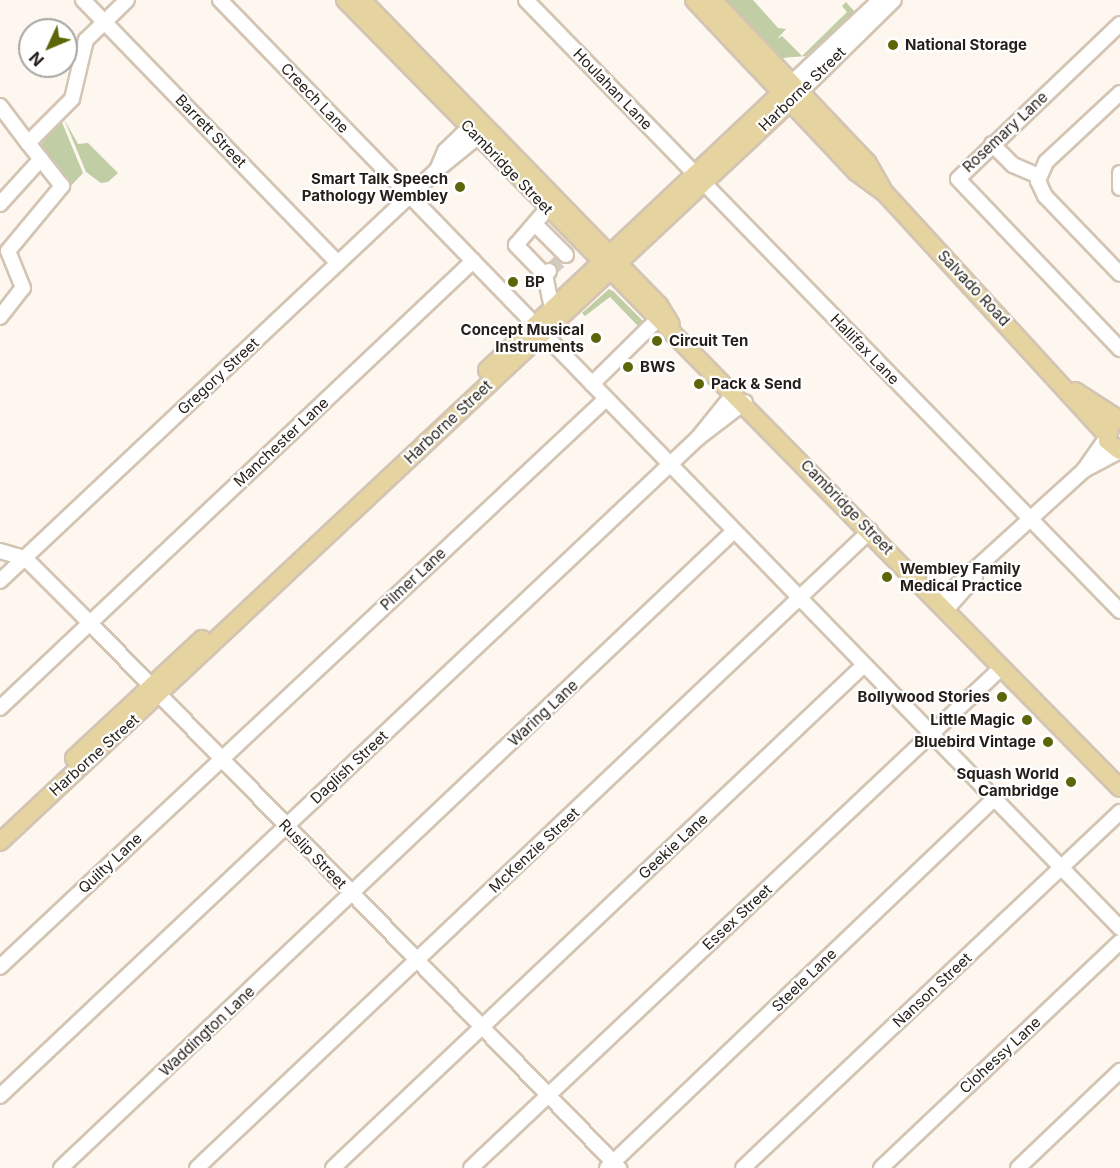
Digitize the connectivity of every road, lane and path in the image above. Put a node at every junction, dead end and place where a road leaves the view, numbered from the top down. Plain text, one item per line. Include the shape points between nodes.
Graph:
1 (83, 0) edge
2 (127, 0) edge
3 (220, 0) edge
4 (345, 0) edge
5 (362, 0) edge
6 (526, 0) edge
7 (694, 0) edge
8 (713, 0) edge
9 (880, 0) edge
10 (894, 0) edge
11 (104, 22) junction
12 (1120, 24) edge
13 (791, 92) junction
14 (1120, 93) edge
15 (0, 106) edge
16 (478, 128) junction
17 (28, 143) junction
18 (992, 144) junction
19 (40, 159) junction
20 (1120, 173) edge
21 (1039, 176) junction
22 (700, 179) junction
23 (1120, 189) edge
24 (409, 196) junction
25 (0, 204) edge
26 (547, 208) junction
27 (537, 226) junction
28 (579, 242) junction
29 (473, 261) junction
30 (338, 263) junction
31 (609, 264) junction
32 (1120, 274) edge
33 (552, 309) junction
34 (0, 316) edge
35 (658, 319) junction
36 (539, 329) junction
37 (674, 330) junction
38 (1120, 349) edge
39 (591, 384) junction
40 (1065, 384) junction
41 (740, 397) junction
42 (606, 399) junction
43 (1120, 420) edge
44 (1106, 436) junction
45 (1119, 451) edge
46 (669, 464) junction
47 (1084, 470) junction
48 (1031, 520) junction
49 (734, 531) junction
50 (870, 531) junction
51 (0, 550) edge
52 (25, 558) junction
53 (0, 581) edge
54 (800, 599) junction
55 (943, 606) junction
56 (1120, 611) edge
57 (90, 623) junction
58 (864, 665) junction
59 (1002, 667) junction
60 (155, 691) junction
61 (0, 708) edge
62 (931, 734) junction
63 (220, 759) junction
64 (1120, 788) edge
65 (994, 799) junction
66 (1120, 812) edge
67 (286, 827) junction
68 (0, 828) edge
69 (0, 842) edge
70 (1062, 868) junction
71 (352, 894) junction
72 (1120, 928) edge
73 (1120, 942) edge
74 (417, 961) junction
75 (0, 967) edge
76 (482, 1027) junction
77 (1120, 1071) edge
78 (549, 1095) junction
79 (0, 1096) edge
80 (613, 1166) edge
81 (61, 1168) edge
82 (198, 1168) edge
83 (333, 1168) edge
84 (471, 1168) edge
85 (743, 1168) edge
86 (881, 1168) edge
87 (1018, 1168) edge

1 - 11 street, Barrett Street
2 - 11 street
3 - 24 street, Creech Lane
4 - 16 main road, Cambridge Street
5 - 16 main road, Cambridge Street
6 - 22 street, Houlahan Lane
7 - 13 main road, Salvado Road
8 - 13 main road, Salvado Road
9 - 13 street, Harborne Street
10 - 13 street, Harborne Street
11 - 17 street via 82,48 72,99
11 - 30 street, Barrett Street
12 - 18 street, Rosemary Lane
13 - 22 main road, Harborne Street
13 - 40 main road, Salvado Road via 856,172 884,192
14 - 21 street via 1046,162
15 - 17 street
16 - 24 street, Gregory Street
16 - 26 main road, Cambridge Street
16 - 31 main road, Cambridge Street
17 - 19 street
18 - 21 street via 1013,165
18 - 38 street, Rosemary Lane via 961,172 959,183
19 - 25 street
19 - 34 street via 62,186 8,251 23,288
20 - 23 street
21 - 32 street via 1045,196
22 - 31 main road, Harborne Street
22 - 48 street, Hallifax Lane
24 - 29 street, Creech Lane
24 - 30 street, Gregory Street
26 - 27 street via 533,222
26 - 28 main road, Cambridge Street
27 - 28 street via 563,258
27 - 33 street via 516,245 547,273
28 - 31 main road, Cambridge Street
29 - 36 street, Creech Lane
29 - 57 street, Manchester Lane
30 - 52 street, Gregory Street
31 - 33 main road, Harborne Street
31 - 35 main road, Cambridge Street
31 - 36 main road, Harborne Street
31 - 37 main road, Cambridge Street via 659,305
33 - 36 main road, Harborne Street
35 - 37 main road, Cambridge Street
35 - 39 street via 630,340
36 - 39 street, Creech Lane
36 - 60 main road, Harborne Street
37 - 41 main road, Cambridge Street
39 - 42 street, Creech Lane
40 - 43 main road, Salvado Road
40 - 44 main road, Salvado Road
41 - 46 street, Daglish Street
41 - 50 main road, Cambridge Street
42 - 46 street, Creech Lane
42 - 63 street, Pilmer Lane
43 - 44 main road
44 - 45 main road, Salvado Road
44 - 47 street
45 - 47 street
46 - 49 street, Creech Lane
46 - 67 street, Daglish Street
47 - 48 street
48 - 55 street
48 - 56 street, Hallifax Lane
49 - 54 street, Creech Lane
49 - 71 street, Waring Lane
50 - 54 street, McKenzie Street
50 - 55 main road, Cambridge Street
51 - 52 street, Ruslip Street
52 - 53 street, Gregory Street
52 - 57 street, Ruslip Street
54 - 58 street, Creech Lane
54 - 74 street, McKenzie Street
55 - 59 main road, Cambridge Street
57 - 60 street, Ruslip Street
57 - 61 street, Manchester Lane
58 - 62 street, Creech Lane
58 - 76 street, Geekie Lane
59 - 62 street, Essex Street
59 - 64 main road, Cambridge Street
60 - 63 street, Ruslip Street
60 - 68 main road, Harborne Street
60 - 69 main road, Harborne Street
62 - 65 street, Creech Lane
62 - 78 street, Essex Street
63 - 67 street, Ruslip Street
63 - 75 street, Quilty Lane
65 - 70 street, Creech Lane
65 - 80 street, Steele Lane
66 - 70 street, Nanson Street
67 - 71 street, Ruslip Street
67 - 79 street, Daglish Street
70 - 72 street, Creech Lane
70 - 85 street, Nanson Street
71 - 74 street, Ruslip Street
71 - 81 street, Waddington Lane
73 - 86 street, Clohessy Lane
74 - 76 street, Ruslip Street
74 - 82 street, McKenzie Street
76 - 78 street, Ruslip Street
76 - 83 street, Geekie Lane
77 - 87 street
78 - 80 street, Ruslip Street
78 - 84 street, Essex Street

